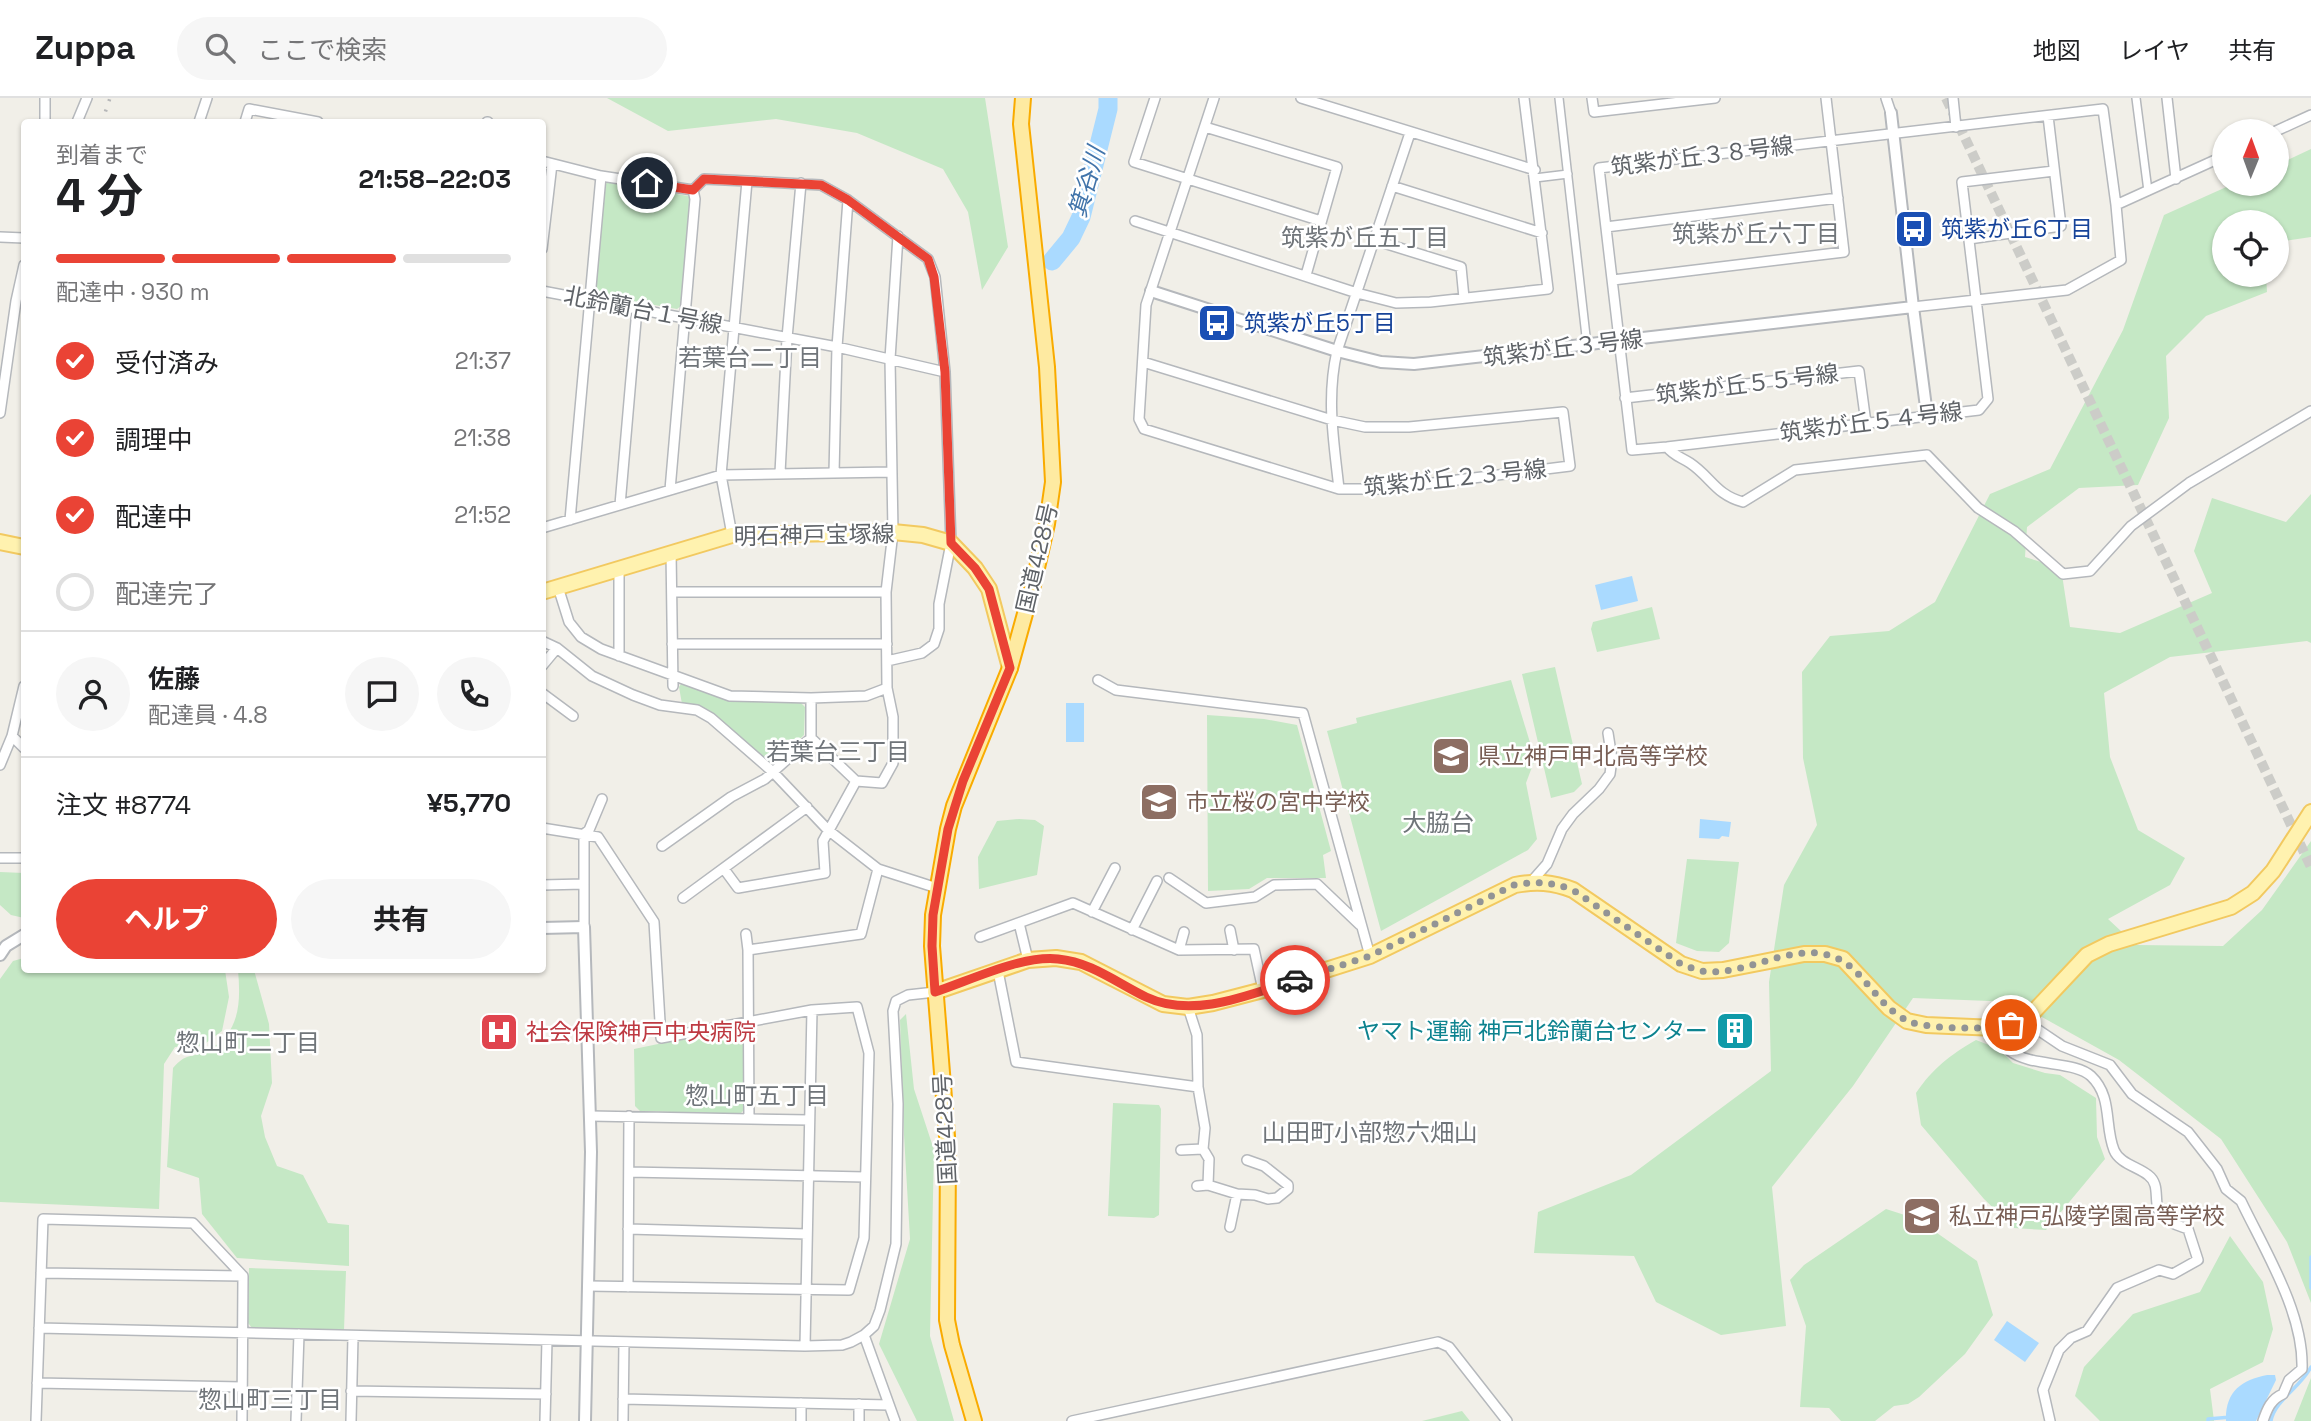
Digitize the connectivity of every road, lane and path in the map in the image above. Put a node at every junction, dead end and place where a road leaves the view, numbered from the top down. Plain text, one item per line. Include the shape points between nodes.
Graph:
1 (45, 98) edge
2 (87, 98) edge
3 (206, 98) edge
4 (1023, 98) edge
5 (1155, 98) edge
6 (1214, 98) edge
7 (1301, 98) edge
8 (1514, 98) edge
9 (1559, 98) edge
10 (1592, 98) edge
11 (1716, 98) edge
12 (1826, 98) edge
13 (1886, 98) edge
14 (1892, 98) edge
15 (1953, 98) edge
16 (2136, 98) edge
17 (2167, 98) edge
18 (1525, 100) edge
19 (1891, 113) junction
20 (2311, 115) edge
21 (2048, 116) junction
22 (45, 119) edge
23 (78, 119) edge
24 (200, 119) edge
25 (246, 119) edge
26 (291, 119) edge
27 (2289, 125) edge
28 (1205, 127) junction
29 (1956, 127) junction
30 (1409, 133) junction
31 (1894, 135) junction
32 (1831, 141) junction
33 (2212, 162) edge
34 (547, 163) edge
35 (2054, 171) junction
36 (1535, 174) junction
37 (1568, 174) junction
38 (601, 176) junction
39 (2176, 179) junction
40 (1188, 180) junction
41 (747, 181) junction
42 (801, 183) junction
43 (1392, 186) junction
44 (693, 190) junction
45 (2148, 191) junction
46 (1838, 198) junction
47 (848, 200) junction
48 (2116, 205) junction
49 (1135, 221) dead end
50 (1321, 221) junction
51 (1606, 227) junction
52 (1171, 232) junction
53 (1542, 233) junction
54 (898, 236) junction
55 (0, 237) edge
56 (21, 237) edge
57 (1969, 239) junction
58 (1374, 240) junction
59 (1306, 275) junction
60 (21, 278) edge
61 (1613, 281) junction
62 (1151, 291) junction
63 (546, 292) edge
64 (1356, 293) junction
65 (1464, 298) junction
66 (589, 300) junction
67 (1976, 300) junction
68 (1913, 307) junction
69 (637, 309) junction
70 (685, 319) junction
71 (734, 327) junction
72 (787, 338) junction
73 (1619, 342) junction
74 (1587, 345) junction
75 (836, 347) junction
76 (1337, 351) junction
77 (890, 359) junction
78 (1143, 362) junction
79 (945, 372) junction
80 (1625, 398) junction
81 (2311, 411) edge
82 (0, 413) edge
83 (1927, 415) junction
84 (1332, 420) junction
85 (1866, 422) junction
86 (1667, 447) junction
87 (834, 472) junction
88 (891, 472) junction
89 (780, 473) junction
90 (722, 475) junction
91 (1339, 489) junction
92 (670, 490) junction
93 (620, 505) junction
94 (570, 520) junction
95 (546, 527) edge
96 (893, 532) junction
97 (732, 535) junction
98 (0, 542) edge
99 (951, 543) junction
100 (21, 546) edge
101 (671, 552) junction
102 (618, 568) junction
103 (558, 587) junction
104 (546, 591) edge
105 (672, 592) junction
106 (886, 592) junction
107 (546, 643) edge
108 (673, 644) junction
109 (887, 644) junction
110 (556, 648) junction
111 (619, 656) junction
112 (887, 661) junction
113 (546, 662) edge
114 (1010, 668) junction
115 (1098, 680) dead end
116 (673, 686) junction
117 (887, 688) junction
118 (546, 696) edge
119 (21, 698) edge
120 (811, 698) junction
121 (674, 707) junction
122 (573, 716) dead end
123 (1608, 733) dead end
124 (12, 736) junction
125 (811, 738) junction
126 (21, 745) edge
127 (0, 765) edge
128 (773, 772) junction
129 (856, 781) junction
130 (602, 799) dead end
131 (807, 807) junction
132 (2311, 812) edge
133 (546, 829) edge
134 (828, 830) junction
135 (584, 834) junction
136 (663, 846) dead end
137 (0, 858) edge
138 (21, 858) edge
139 (1115, 868) dead end
140 (723, 869) junction
141 (878, 869) junction
142 (1169, 878) dead end
143 (1157, 881) dead end
144 (1532, 881) junction
145 (584, 884) junction
146 (546, 886) edge
147 (937, 888) junction
148 (683, 898) dead end
149 (1092, 912) junction
150 (1019, 923) junction
151 (584, 927) junction
152 (1362, 927) junction
153 (546, 928) edge
154 (1132, 929) junction
155 (1230, 930) dead end
156 (1184, 932) dead end
157 (746, 934) dead end
158 (21, 937) edge
159 (980, 937) dead end
160 (748, 950) junction
161 (1179, 950) junction
162 (1234, 950) junction
163 (0, 955) edge
164 (1370, 956) junction
165 (1028, 960) junction
166 (998, 971) junction
167 (1263, 990) junction
168 (935, 992) junction
169 (1188, 1007) junction
170 (812, 1010) junction
171 (2025, 1021) junction
172 (749, 1022) junction
173 (1996, 1028) junction
174 (1198, 1087) junction
175 (590, 1116) junction
176 (629, 1116) junction
177 (749, 1119) junction
178 (809, 1120) junction
179 (1203, 1149) junction
180 (1181, 1150) dead end
181 (1247, 1160) dead end
182 (629, 1172) junction
183 (808, 1176) junction
184 (865, 1177) junction
185 (1208, 1185) junction
186 (1197, 1186) dead end
187 (1237, 1194) junction
188 (1230, 1227) dead end
189 (628, 1229) junction
190 (807, 1234) junction
191 (41, 1273) junction
192 (243, 1276) junction
193 (588, 1286) junction
194 (628, 1287) junction
195 (806, 1290) junction
196 (39, 1328) junction
197 (243, 1332) junction
198 (299, 1334) junction
199 (864, 1335) junction
200 (353, 1337) junction
201 (547, 1340) junction
202 (587, 1341) junction
203 (624, 1342) junction
204 (805, 1346) junction
205 (37, 1383) junction
206 (242, 1387) junction
207 (351, 1391) junction
208 (546, 1394) junction
209 (623, 1399) junction
210 (801, 1403) junction
211 (859, 1404) junction
212 (889, 1405) junction
213 (36, 1421) edge
214 (242, 1421) edge
215 (296, 1421) edge
216 (351, 1421) edge
217 (545, 1421) edge
218 (585, 1421) edge
219 (623, 1421) edge
220 (801, 1421) edge
221 (859, 1421) edge
222 (895, 1421) edge
223 (974, 1421) edge
224 (1072, 1421) edge
225 (1507, 1421) edge
226 (2050, 1421) edge
227 (2263, 1421) edge

1 - 22 street
2 - 23 street
3 - 24 street
4 - 114 highway, 国道428号 via 1021,124 1047,366 1053,482
5 - 40 street via 1134,162
6 - 28 street, 筑紫が丘２３号線
7 - 30 street
8 - 18 street
9 - 37 street
10 - 11 street via 1594,112
12 - 32 street
13 - 19 street
14 - 19 street
15 - 29 street
16 - 45 street
17 - 39 street
18 - 36 street
19 - 31 street
20 - 27 street
21 - 29 street, 筑紫が丘３８号線
21 - 35 street
21 - 48 street, 筑紫が丘３８号線 via 2103,109
25 - 26 street via 248,109
28 - 40 street, 筑紫が丘２３号線
28 - 50 street via 1338,167
29 - 31 street, 筑紫が丘３８号線
30 - 36 street
30 - 43 street
31 - 32 street, 筑紫が丘３８号線
31 - 68 street
32 - 46 street
32 - 51 street, 筑紫が丘３８号線 via 1600,168
33 - 39 street
34 - 38 street
35 - 57 street via 2061,226
35 - 57 street, 筑紫が丘５４号線 via 1962,182
36 - 37 street
36 - 53 street
37 - 74 street
38 - 44 street
38 - 66 street
39 - 45 street
40 - 50 street
40 - 52 street, 筑紫が丘２３号線
41 - 42 street
41 - 44 street via 704,179
41 - 71 street
42 - 47 street via 821,185
42 - 72 street
43 - 53 street
43 - 58 street
44 - 70 street
45 - 48 street
46 - 51 street
46 - 61 street via 1844,252
47 - 54 street
47 - 75 street
48 - 67 street via 2121,260 2067,290
49 - 52 street
50 - 59 street
51 - 61 street, 筑紫が丘３８号線
52 - 59 street
52 - 62 street, 筑紫が丘２３号線
53 - 65 street via 1548,289
54 - 77 street
54 - 79 street via 928,259
55 - 56 street
57 - 67 street, 筑紫が丘５４号線
58 - 64 street
58 - 65 street via 1461,267
59 - 64 street
60 - 82 street
61 - 73 street, 筑紫が丘３８号線
62 - 76 street, 筑紫が丘３号線
62 - 78 street, 筑紫が丘２３号線
63 - 66 street, 北鈴蘭台１号線
64 - 65 street via 1396,303
64 - 76 street
66 - 69 street, 北鈴蘭台１号線
66 - 94 street
67 - 68 street
67 - 83 street, 筑紫が丘５４号線 via 1988,399 1979,410
68 - 73 street, 筑紫が丘３号線
68 - 83 street
69 - 70 street, 北鈴蘭台１号線
69 - 93 street
70 - 71 street, 北鈴蘭台１号線
70 - 92 street
71 - 72 street, 北鈴蘭台１号線
71 - 90 street
72 - 75 street, 北鈴蘭台１号線
72 - 89 street
73 - 74 street, 筑紫が丘３号線
73 - 80 street, 筑紫が丘５４号線
74 - 76 street, 筑紫が丘３号線 via 1414,364 1381,362
75 - 77 street, 北鈴蘭台１号線
75 - 87 street
76 - 84 street via 1331,378
77 - 79 street, 北鈴蘭台１号線
77 - 88 street
78 - 84 street, 筑紫が丘２３号線
78 - 91 street, 筑紫が丘２３号線 via 1139,419 1144,429
79 - 99 street
80 - 85 street, 筑紫が丘５５号線 via 1859,371
80 - 86 street, 筑紫が丘５４号線 via 1632,450
81 - 86 street via 2189,483 2131,526 2090,571 2063,574 2014,531 1978,508 1927,455 1795,470 1743,502 1728,499
83 - 85 street, 筑紫が丘５４号線
84 - 91 street
84 - 91 street, 筑紫が丘２３号線 via 1365,427 1409,427 1563,412 1570,466 1384,489
85 - 86 street, 筑紫が丘５４号線
87 - 88 street
87 - 89 street
88 - 96 street
89 - 90 street
90 - 92 street
90 - 97 street
92 - 93 street
93 - 94 street
94 - 95 street
96 - 97 main road, 明石神戸宝塚線
96 - 99 main road, 明石神戸宝塚線
96 - 106 street
97 - 101 main road, 明石神戸宝塚線
98 - 100 main road
99 - 112 street via 934,644 922,653
99 - 114 main road via 989,589
101 - 102 main road, 明石神戸宝塚線
101 - 105 street
102 - 103 main road, 明石神戸宝塚線
102 - 111 street
103 - 104 main road, 明石神戸宝塚線
103 - 111 street via 569,622 581,637
105 - 106 street
105 - 108 street
106 - 109 street
107 - 110 street
108 - 109 street
108 - 116 street
109 - 112 street
110 - 113 street
110 - 121 street via 592,676
111 - 116 street
112 - 117 street
114 - 147 highway, 国道428号 via 954,806
115 - 152 street via 1116,690 1303,713
116 - 120 street via 730,696
116 - 121 street
117 - 120 street via 866,696
117 - 129 street via 893,717 892,764 882,783
118 - 122 street
119 - 124 street
120 - 125 street
121 - 128 street via 697,710 711,718
123 - 144 street via 1610,774 1562,829 1547,864
124 - 126 street
124 - 127 street
125 - 128 street
125 - 129 street
128 - 131 street
128 - 136 street
129 - 134 street
130 - 135 street
131 - 134 street
131 - 140 street
132 - 171 main road via 2253,893 2231,907 2087,955
133 - 135 street
134 - 140 street via 823,841 825,873 738,888
134 - 141 street
135 - 145 street
135 - 172 street via 598,837 654,922 661,1038
137 - 138 street
139 - 149 street
140 - 148 street
141 - 147 street
141 - 160 street via 861,934
142 - 152 street via 1206,903 1255,897 1274,885 1317,884
143 - 154 street
144 - 164 main road via 1514,885
144 - 173 main road via 1573,890 1681,964 1702,971 1825,954 1843,959 1907,1021
145 - 146 street
145 - 151 street
147 - 168 highway, 国道428号 via 932,946
149 - 150 street via 1073,903
149 - 154 street
150 - 159 street
150 - 165 street
151 - 153 street
151 - 175 street
152 - 164 street
154 - 161 street
155 - 162 street
156 - 161 street
157 - 160 street
158 - 163 street
160 - 172 street
161 - 162 street
162 - 167 street via 1254,949
164 - 167 main road
165 - 166 main road
165 - 169 main road via 1081,962 1163,1004
166 - 168 main road
166 - 174 street via 1016,1062
167 - 169 main road
168 - 199 street via 908,995 896,1001 892,1011 898,1104 896,1244 880,1310 874,1326
168 - 223 highway, 国道428号 via 948,1149 947,1320
169 - 174 street via 1197,1035
170 - 172 street
170 - 178 street
170 - 184 street via 857,1007 869,1053
171 - 173 main road
171 - 227 street via 2062,1046 2110,1065 2132,1094 2188,1132 2217,1168 2226,1189 2241,1201 2294,1315 2302,1353 2302,1369 2276,1397
172 - 177 street
173 - 226 street via 2009,1050 2090,1074 2105,1096 2116,1155 2149,1175 2156,1185 2158,1210 2164,1218 2188,1229 2197,1260 2173,1274 2159,1270 2117,1288 2087,1331 2059,1350 2043,1390
174 - 179 street via 1205,1128
175 - 176 street
175 - 193 street
176 - 177 street
176 - 182 street
177 - 178 street
178 - 183 street
179 - 180 street
179 - 185 street via 1209,1158
181 - 187 street via 1264,1166 1288,1189 1268,1199
182 - 183 street
182 - 189 street
183 - 184 street
183 - 190 street
184 - 195 street via 864,1238 849,1290
185 - 186 street
185 - 187 street
187 - 188 street
189 - 190 street
189 - 194 street
190 - 195 street
191 - 192 street
191 - 192 street via 43,1219 193,1223
191 - 196 street
192 - 197 street
193 - 194 street
193 - 202 street
194 - 195 street
195 - 204 street
196 - 197 street
196 - 205 street
197 - 198 street
197 - 206 street
198 - 200 street
198 - 215 street
199 - 204 street via 842,1345
199 - 212 street
200 - 201 street
200 - 207 street
201 - 202 street
201 - 208 street
202 - 203 street
202 - 218 street
203 - 204 street
203 - 209 street
205 - 206 street
205 - 213 street
206 - 214 street
207 - 208 street
207 - 216 street
208 - 217 street
209 - 210 street
209 - 219 street
210 - 211 street
210 - 220 street
211 - 212 street
211 - 221 street
212 - 222 street
224 - 225 street via 1438,1342 1449,1346

